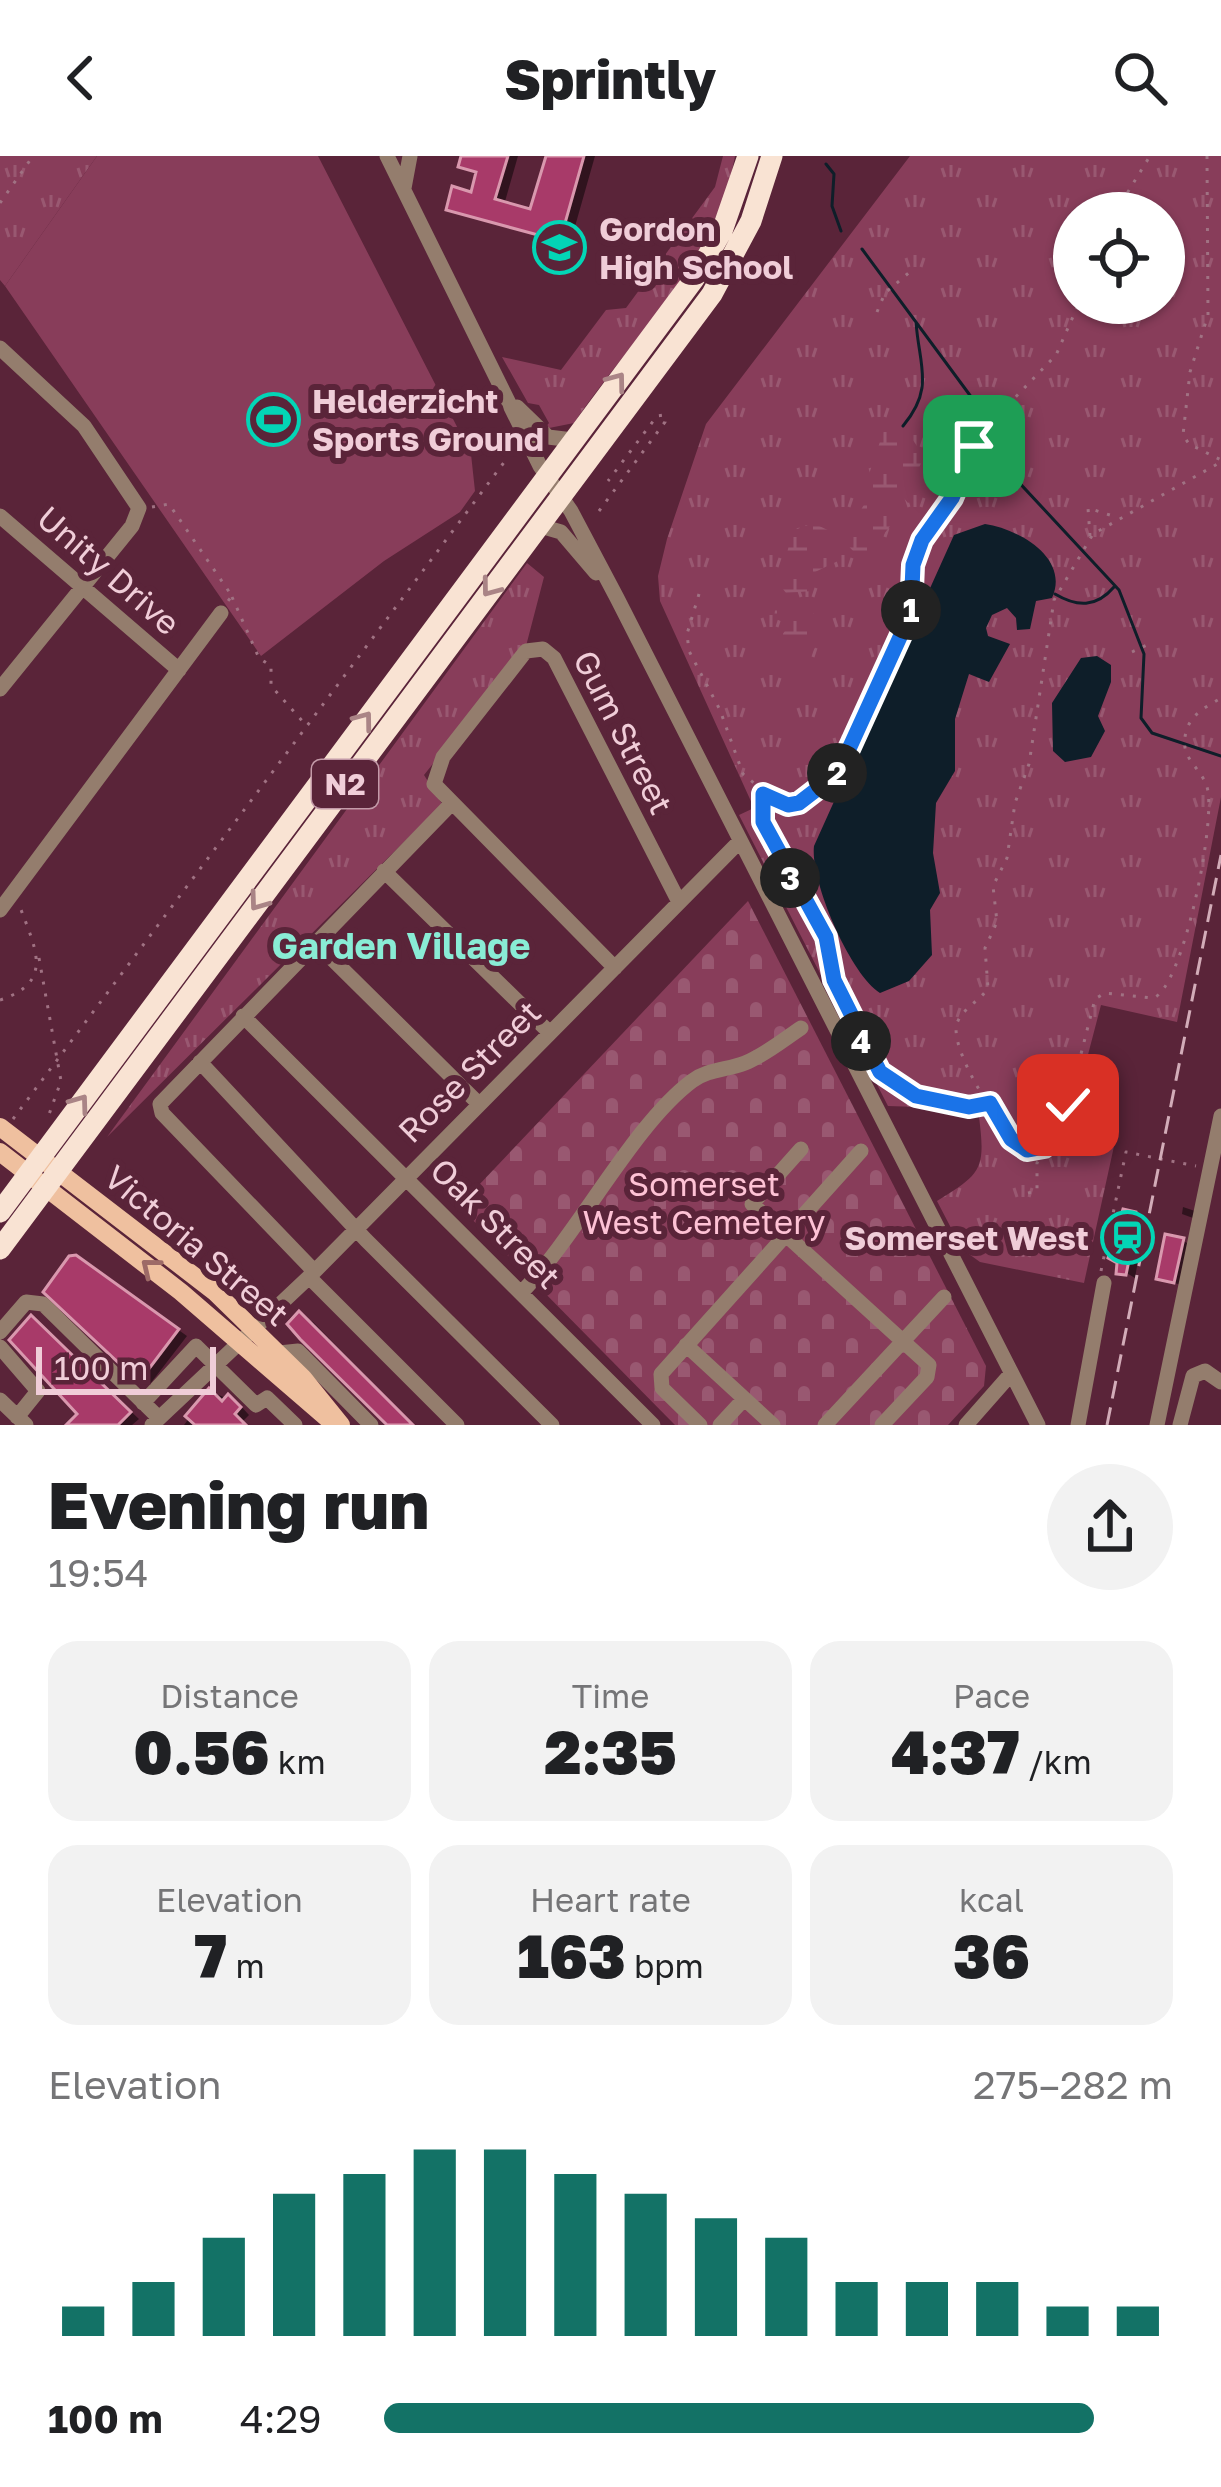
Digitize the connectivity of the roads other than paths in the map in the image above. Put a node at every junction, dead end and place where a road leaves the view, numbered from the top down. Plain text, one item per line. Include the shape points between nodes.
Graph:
1 (387, 156) edge
2 (410, 156) edge
3 (748, 156) edge
4 (772, 156) edge
5 (404, 188) junction
6 (0, 348) edge
7 (511, 400) junction
8 (572, 440) junction
9 (547, 475) junction
10 (560, 495) junction
11 (0, 516) edge
12 (536, 526) junction
13 (81, 586) junction
14 (616, 598) junction
15 (221, 613) road end
16 (178, 670) junction
17 (0, 688) edge
18 (451, 804) junction
19 (740, 841) junction
20 (384, 872) junction
21 (679, 902) junction
22 (5, 903) edge
23 (315, 942) junction
24 (615, 968) junction
25 (243, 1016) junction
26 (801, 1028) dead end
27 (550, 1033) junction
28 (200, 1062) junction
29 (479, 1104) junction
30 (1221, 1116) edge
31 (2, 1128) edge
32 (801, 1149) dead end
33 (861, 1151) dead end
34 (0, 1152) edge
35 (44, 1171) junction
36 (406, 1175) junction
37 (0, 1212) edge
38 (355, 1228) junction
39 (785, 1235) junction
40 (0, 1249) edge
41 (311, 1274) junction
42 (1104, 1283) road end
43 (521, 1292) junction
44 (944, 1297) dead end
45 (255, 1328) junction
46 (0, 1332) edge
47 (904, 1340) junction
48 (239, 1342) junction
49 (686, 1345) junction
50 (0, 1347) edge
51 (279, 1353) junction
52 (216, 1364) junction
53 (1010, 1376) junction
54 (1221, 1382) edge
55 (282, 1383) junction
56 (267, 1398) junction
57 (146, 1399) junction
58 (744, 1399) junction
59 (10, 1413) edge
60 (158, 1419) edge
61 (295, 1425) edge
62 (338, 1425) edge
63 (370, 1425) edge
64 (457, 1425) edge
65 (552, 1425) edge
66 (653, 1425) edge
67 (700, 1425) edge
68 (720, 1425) edge
69 (772, 1425) edge
70 (825, 1425) edge
71 (882, 1425) edge
72 (966, 1425) edge
73 (1037, 1425) edge
74 (1078, 1425) edge
75 (1157, 1425) edge
76 (1180, 1425) edge

1 - 5 street
2 - 5 street
8 -> 3 highway, N2 via 712,250
4 - 10 highway, N2 via 752,221 712,294
5 - 7 street
6 - 13 street via 84,426 139,508
7 - 8 street via 548,437
7 - 9 street
8 - 9 highway, N2
9 - 10 street
35 -> 9 highway, N2
10 - 12 highway, N2
10 - 14 street
11 - 13 street, Unity Drive
12 - 14 street via 567,537
12 -> 35 highway, N2
13 - 16 street, Unity Drive
13 - 17 street
14 - 19 street
15 - 16 street
16 - 22 street
18 - 20 street
18 - 21 street, Gum Street via 434,784 435,769 514,663 543,649
18 - 24 street
19 - 21 street, Rose Street
19 - 53 street
20 - 23 street
20 - 27 street
21 - 24 street, Rose Street
23 - 25 street
23 - 29 street
24 - 27 street, Rose Street
25 - 28 street
25 - 36 street, Oak Street
26 - 43 street via 684,1088
27 - 29 street, Rose Street
28 - 38 street
28 - 41 street via 165,1098 162,1113
29 - 36 street, Rose Street
30 - 75 street
31 - 35 main road, Victoria Street
32 - 39 street via 752,1201
33 - 39 street
34 - 35 main road, Victoria Street
35 - 37 highway, N2
35 - 40 highway, N2
35 - 45 main road, Victoria Street
48 -> 35 main road, Victoria Street
36 - 38 street, Rose Street
36 - 43 street, Oak Street
38 - 41 street, Rose Street
38 - 65 street
39 - 47 street
39 - 49 street
41 - 45 street, Rose Street
41 - 64 street
42 - 74 street
43 - 66 street, Oak Street
44 - 47 street
45 - 48 street, Rose Street
45 - 51 main road, Victoria Street
46 - 57 street via 26,1302 43,1304
47 - 70 street
47 - 71 street via 930,1370
48 - 52 street, Rose Street
48 - 55 main road, Victoria Street
49 - 58 street
49 - 67 street via 660,1384
50 - 59 street via 38,1390
51 - 62 main road, Victoria Street
51 - 63 street via 298,1352
52 - 56 street via 256,1406
52 - 57 street via 192,1346
52 - 60 street, Rose Street
53 - 72 street
53 - 73 street
54 - 76 street via 1210,1372 1193,1376
55 - 56 street
55 - 62 main road, Victoria Street
56 - 61 street
57 - 60 street
58 - 68 street
58 - 69 street

